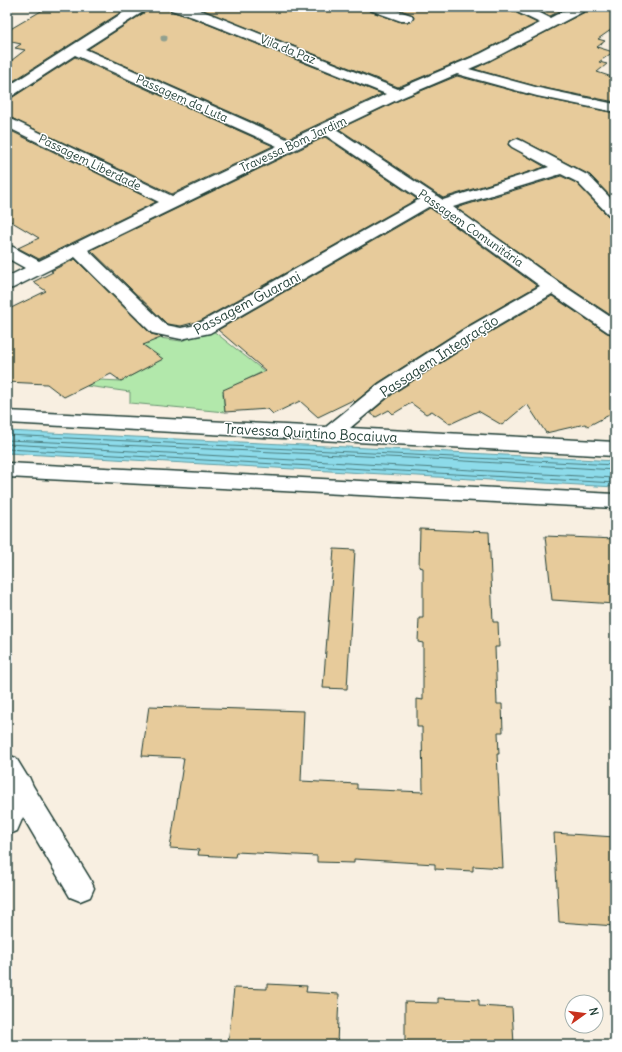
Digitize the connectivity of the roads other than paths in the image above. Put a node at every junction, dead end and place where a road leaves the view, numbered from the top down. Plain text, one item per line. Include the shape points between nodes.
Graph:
1 (141, 7) edge
2 (176, 7) edge
3 (375, 7) edge
4 (518, 7) edge
5 (581, 7) edge
6 (406, 18) dead end
7 (549, 22) junction
8 (75, 50) junction
9 (458, 70) junction
10 (7, 93) edge
11 (398, 94) junction
12 (615, 108) edge
13 (7, 121) edge
14 (326, 129) junction
15 (517, 144) dead end
16 (290, 146) junction
17 (563, 168) junction
18 (583, 179) junction
19 (609, 185) dead end
20 (172, 202) junction
21 (436, 202) junction
22 (615, 212) edge
23 (77, 249) junction
24 (7, 251) edge
25 (38, 268) junction
26 (7, 284) edge
27 (552, 286) junction
28 (615, 328) edge
29 (7, 417) edge
30 (331, 434) junction
31 (615, 449) edge
32 (7, 470) edge
33 (615, 501) edge
34 (13, 776) edge
35 (7, 823) edge
36 (80, 888) dead end

1 - 8 street
2 - 11 street, Vila da Paz
3 - 6 street
4 - 7 street
5 - 7 street, Travessa Bom Jardim
7 - 9 street, Travessa Bom Jardim
8 - 10 street
8 - 16 street, Passagem da Luta
9 - 11 street, Travessa Bom Jardim
9 - 12 street via 537,92
11 - 14 street, Travessa Bom Jardim
13 - 20 street, Passagem Liberdade
14 - 16 street, Travessa Bom Jardim
14 - 21 street, Passagem Comunitária
15 - 17 street
16 - 20 street, Travessa Bom Jardim
17 - 18 street
17 - 21 street, Passagem Guarani
18 - 19 street
18 - 22 street
20 - 23 street, Travessa Bom Jardim
21 - 23 street, Passagem Guarani via 203,330 187,335 172,334 159,328
21 - 27 street, Passagem Comunitária
23 - 25 street, Travessa Bom Jardim
24 - 25 street
25 - 26 street, Travessa Bom Jardim
27 - 28 street, Passagem Comunitária
27 - 30 street, Passagem Integração via 386,388
29 - 30 street, Travessa Quintino Bocaiuva
30 - 31 street, Travessa Quintino Bocaiuva
32 - 33 street
34 - 35 street
34 - 36 street

